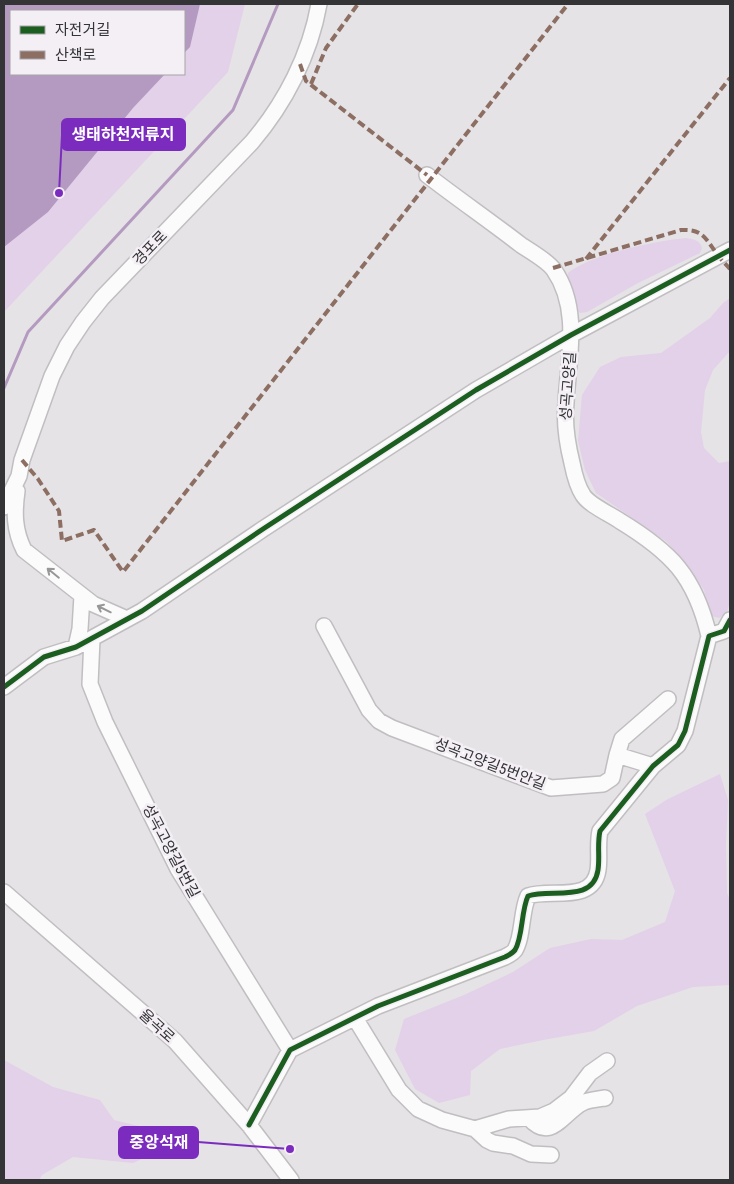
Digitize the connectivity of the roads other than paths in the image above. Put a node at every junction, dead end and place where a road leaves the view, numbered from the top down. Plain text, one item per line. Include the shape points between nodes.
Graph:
1 (319, 4) edge
2 (427, 175) dead end
3 (730, 250) edge
4 (571, 334) junction
5 (19, 476) junction
6 (4, 507) edge
7 (82, 596) junction
8 (127, 620) junction
9 (730, 620) edge
10 (324, 626) dead end
11 (709, 636) junction
12 (92, 639) junction
13 (76, 647) junction
14 (4, 687) edge
15 (668, 699) dead end
16 (617, 755) junction
17 (653, 766) junction
18 (4, 892) edge
19 (355, 1018) junction
20 (290, 1050) junction
21 (607, 1061) dead end
22 (605, 1098) dead end
23 (529, 1118) junction
24 (249, 1124) junction
25 (475, 1129) junction
26 (551, 1155) dead end
27 (291, 1180) edge

1 - 5 street, 경포로 via 315,30 289,88 270,120 102,298 67,346 52,376
2 - 4 street, 성곡고양길 via 553,268 566,298
3 - 4 street
4 - 8 street via 476,390
4 - 11 street, 성곡고양길 via 565,423 568,449 583,496 661,548 683,571 696,593
5 - 6 street, 경포로
7 -> 5 street via 24,550 15,523
8 -> 7 street
7 - 13 street
8 - 12 street
9 - 11 street via 724,631
10 - 16 street, 성곡고양길5번안길 via 370,710 379,721 392,728 550,788 603,784 612,778
11 - 17 street via 685,731 678,745
12 - 13 street
12 - 20 street, 성곡고양길5번길 via 90,684 105,722 178,869
13 - 14 street via 44,657
15 - 16 street, 성곡고양길5번안길 via 622,739
16 - 17 street
17 - 19 street via 600,831 598,871 594,881 577,892 528,896 514,952
18 - 24 street, 율곡로 via 175,1041
19 - 20 street
19 - 25 street via 399,1090 418,1110
20 - 24 street
21 - 23 street via 554,1111
22 - 23 street via 582,1103 550,1127 536,1126
23 - 25 street via 509,1119
24 - 27 street, 율곡로
25 - 26 street via 493,1143 513,1146 531,1154

